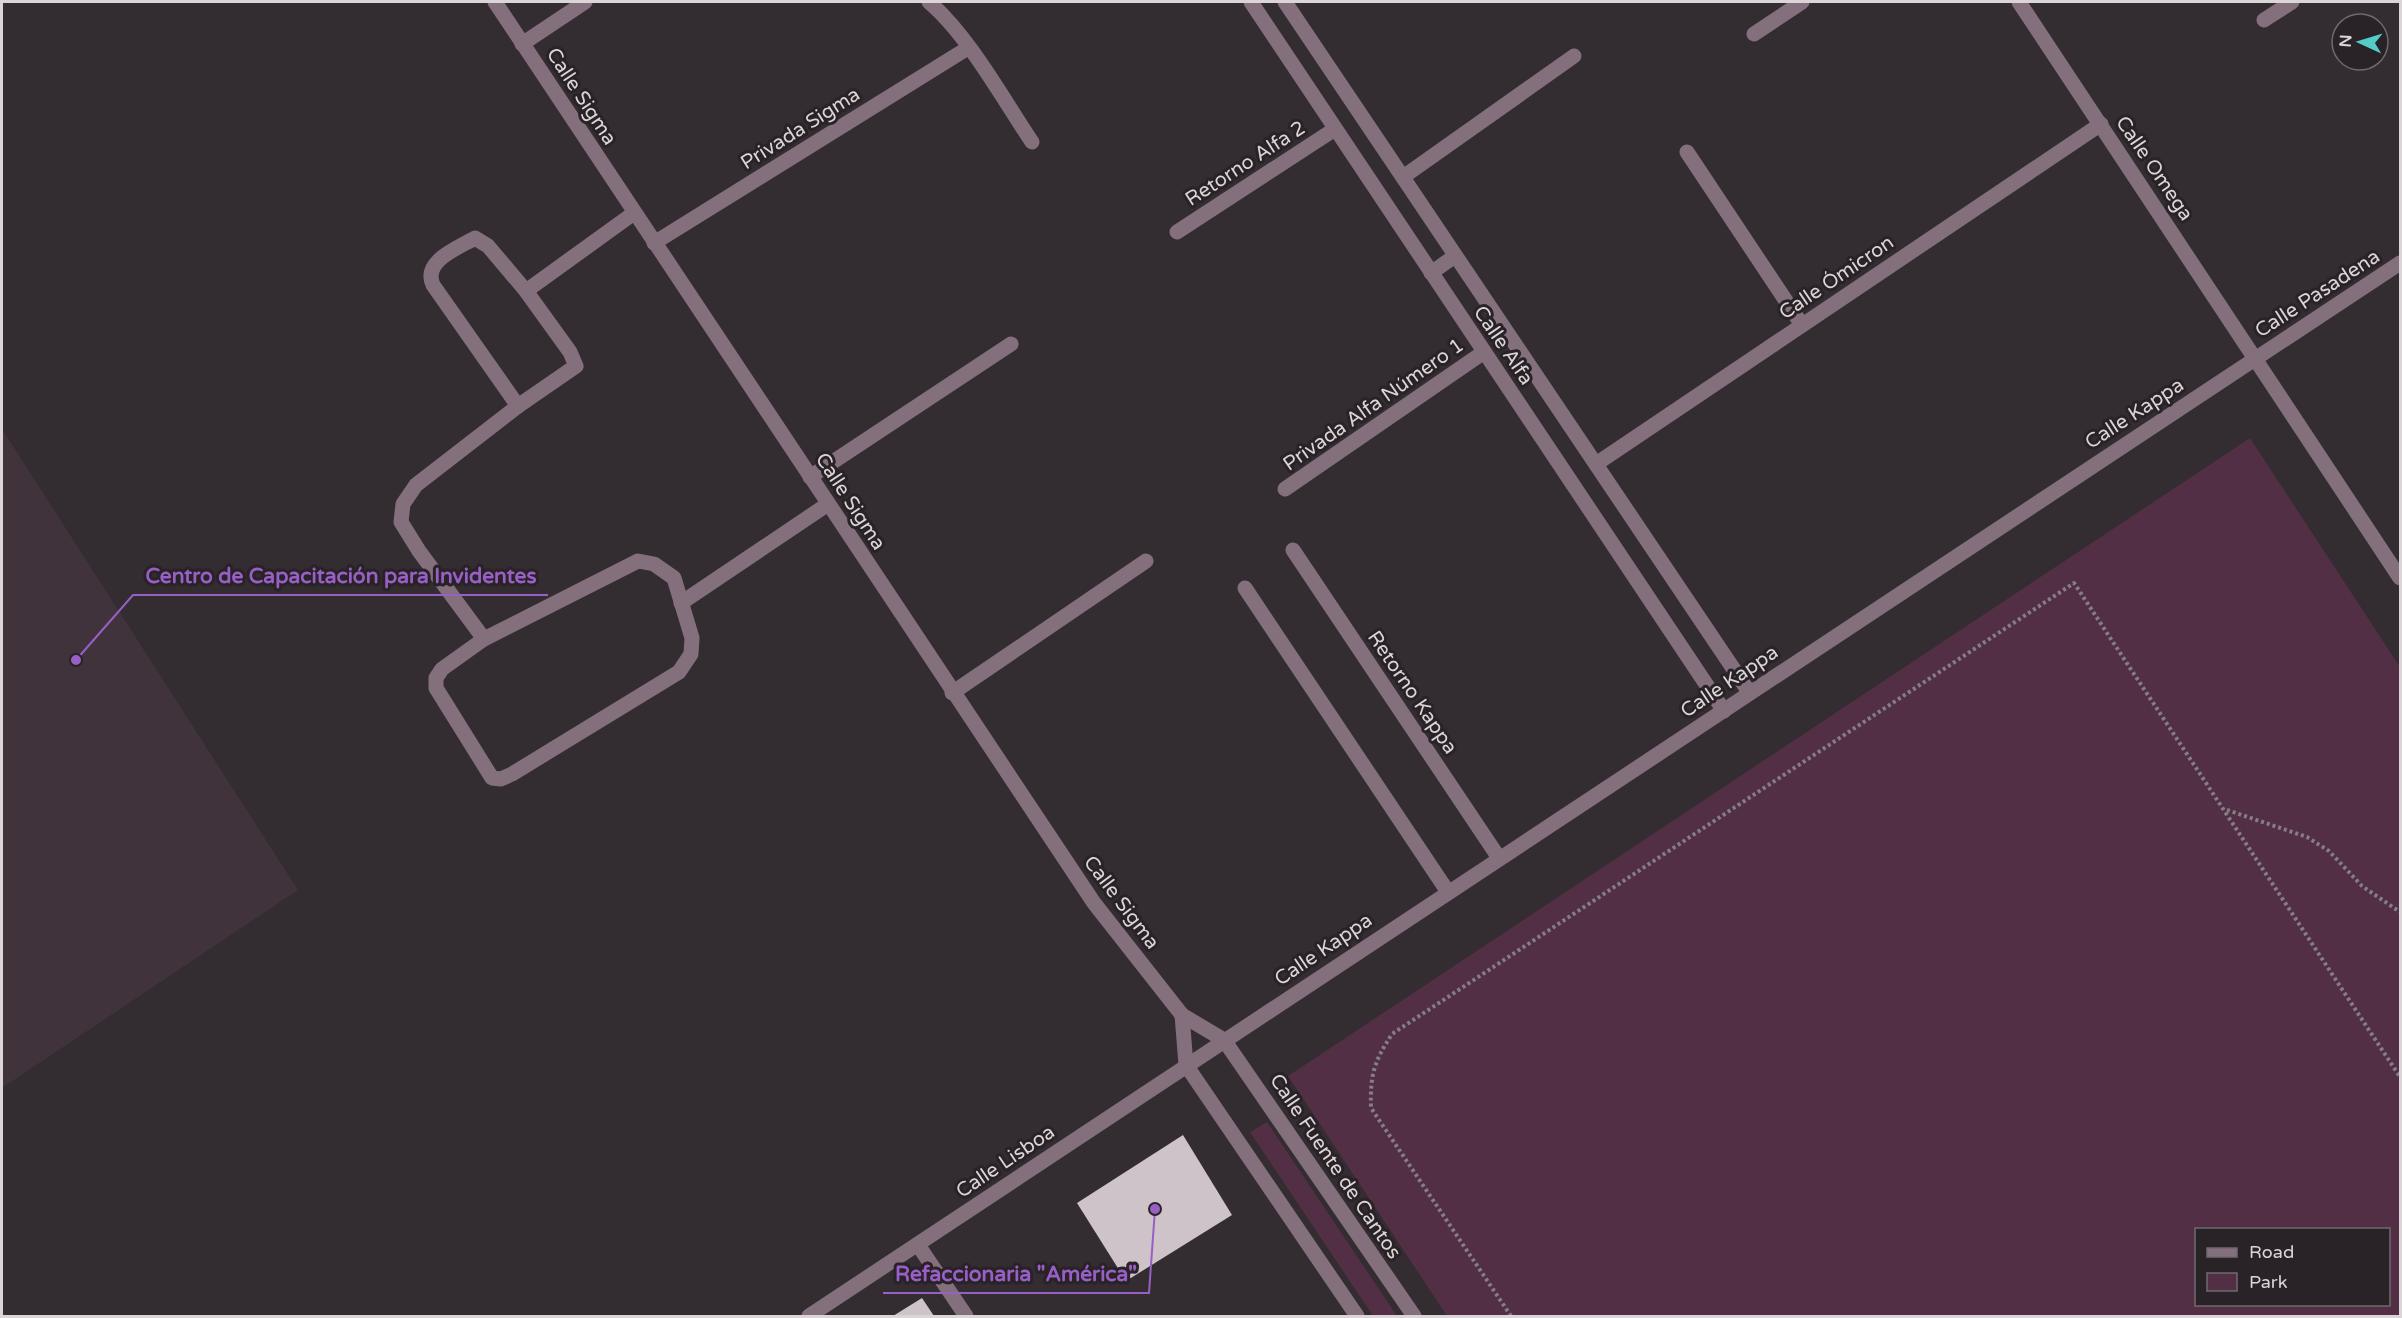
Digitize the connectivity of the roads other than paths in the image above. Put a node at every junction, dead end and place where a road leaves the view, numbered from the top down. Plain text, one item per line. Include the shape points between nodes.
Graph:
1 (585, 2) edge
2 (929, 2) edge
3 (1251, 2) edge
4 (1285, 2) edge
5 (1802, 2) edge
6 (2019, 2) edge
7 (2292, 2) edge
8 (500, 3) edge
9 (2264, 20) dead end
10 (1754, 34) dead end
11 (522, 44) junction
12 (968, 48) junction
13 (1574, 56) dead end
14 (2101, 124) junction
15 (1335, 129) junction
16 (1032, 142) dead end
17 (1687, 152) dead end
18 (1403, 177) junction
19 (634, 213) junction
20 (1177, 232) dead end
21 (654, 243) junction
22 (1455, 256) junction
23 (2400, 263) edge
24 (1431, 273) junction
25 (526, 291) junction
26 (1802, 325) junction
27 (1011, 344) dead end
28 (1484, 352) junction
29 (2256, 358) junction
30 (518, 406) junction
31 (1596, 464) junction
32 (810, 477) junction
33 (1286, 489) dead end
34 (828, 504) junction
35 (1293, 549) dead end
36 (1146, 561) dead end
37 (2400, 578) edge
38 (1245, 588) dead end
39 (681, 603) junction
40 (484, 639) junction
41 (1749, 692) junction
42 (952, 693) junction
43 (1724, 711) junction
44 (1499, 858) junction
45 (1448, 892) junction
46 (1182, 1015) junction
47 (1224, 1040) junction
48 (1186, 1065) junction
49 (918, 1245) junction
50 (809, 1317) edge
51 (966, 1317) edge
52 (1358, 1317) edge
53 (1414, 1317) edge

1 - 11 street
2 - 12 street
3 - 15 street, Calle Alfa
4 - 18 street, Calle Alfa
5 - 10 street
6 - 14 street, Calle Omega
7 - 9 street
8 - 11 street, Calle Sigma
11 - 19 street, Calle Sigma
12 - 16 street
12 - 21 street, Privada Sigma
13 - 18 street
14 - 26 street, Calle Ómicron
14 - 29 street, Calle Omega
15 - 20 street, Retorno Alfa 2
15 - 24 street, Calle Alfa
17 - 26 street
18 - 22 street, Calle Alfa
19 - 21 street, Calle Sigma
19 - 25 street
21 - 32 street, Calle Sigma
22 - 24 street
22 - 31 street, Calle Alfa
23 - 29 street, Calle Pasadena
24 - 28 street, Calle Alfa
25 - 30 street via 576,366
25 - 30 street via 488,246 475,238 430,270 434,285
26 - 31 street, Calle Ómicron
27 - 32 street
28 - 33 street, Privada Alfa Número 1
28 - 43 street, Calle Alfa
29 - 37 street, Calle Omega
29 - 41 street, Calle Kappa
30 - 40 street via 416,485 403,504 401,522
31 - 41 street, Calle Alfa
32 - 34 street, Calle Sigma
34 - 39 street
34 - 42 street, Calle Sigma
35 - 44 street, Retorno Kappa
36 - 42 street
38 - 45 street
39 - 40 street via 674,578 654,564 638,561
39 - 40 street via 692,638 691,654 679,672 501,779 492,778 436,688 436,678 442,669
41 - 43 street, Calle Kappa
42 - 46 street, Calle Sigma via 1094,903
43 - 44 street, Calle Kappa
44 - 45 street, Calle Kappa
45 - 47 street, Calle Kappa
46 - 47 street
46 - 48 street
47 - 48 street, Calle Lisboa
47 - 53 street, Calle Fuente de Cantos
48 - 49 street, Calle Lisboa
48 - 52 street
49 - 50 street, Calle Lisboa
49 - 51 street

